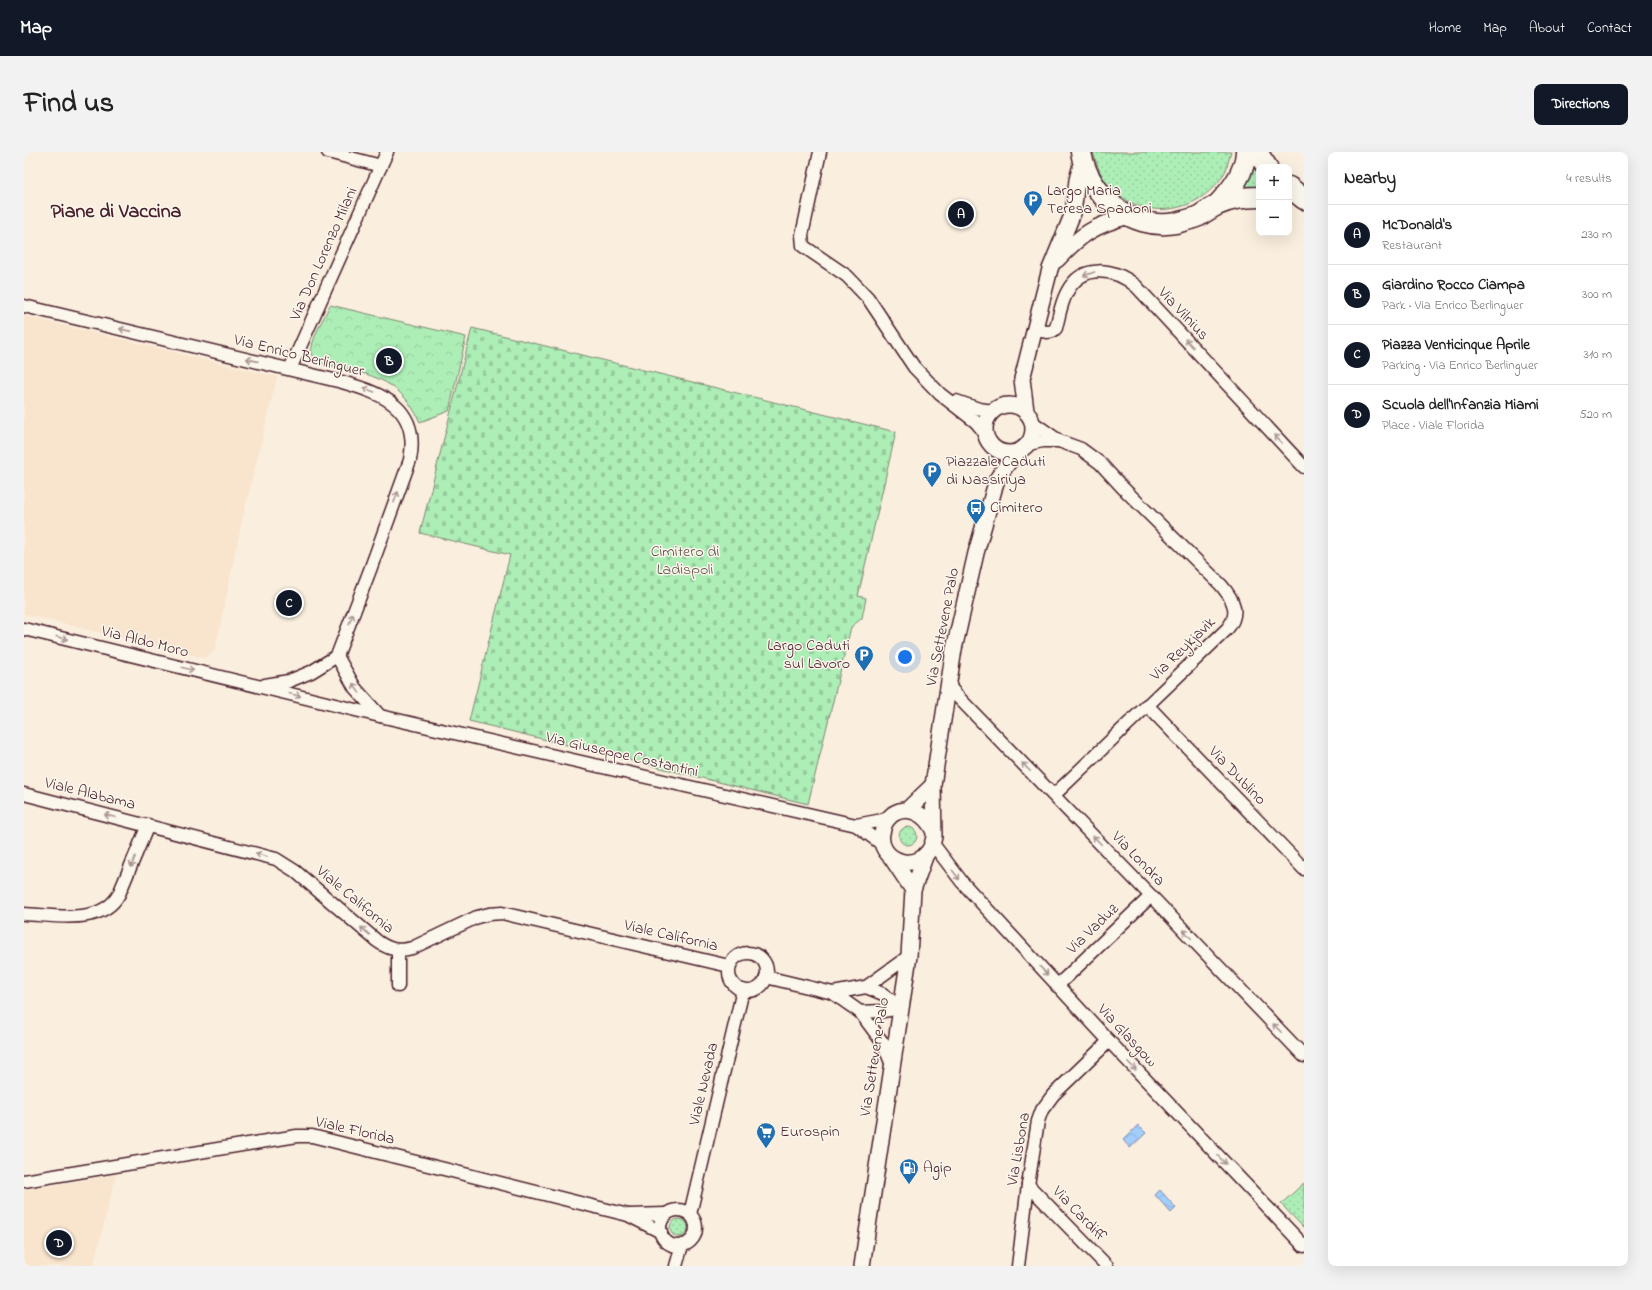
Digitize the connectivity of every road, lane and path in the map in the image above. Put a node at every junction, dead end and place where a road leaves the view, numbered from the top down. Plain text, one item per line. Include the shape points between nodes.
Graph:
1 (328, 152) edge
2 (387, 152) edge
3 (820, 152) edge
4 (1246, 152) edge
5 (1256, 152) edge
6 (1082, 156) edge
7 (1265, 164) edge
8 (381, 166) junction
9 (1292, 189) edge
10 (1256, 197) edge
11 (1304, 199) edge
12 (1217, 205) junction
13 (1292, 205) edge
14 (1304, 211) edge
15 (1129, 216) junction
16 (1050, 269) junction
17 (24, 306) edge
18 (1035, 329) junction
19 (290, 369) junction
20 (1022, 380) junction
21 (940, 394) junction
22 (997, 408) junction
23 (1029, 416) junction
24 (985, 433) junction
25 (1059, 441) junction
26 (1023, 448) junction
27 (994, 449) junction
28 (1304, 468) edge
29 (997, 479) junction
30 (24, 629) edge
31 (337, 656) junction
32 (258, 686) junction
33 (949, 686) junction
34 (1147, 705) junction
35 (380, 716) junction
36 (933, 785) junction
37 (24, 794) edge
38 (1054, 795) junction
39 (907, 810) junction
40 (888, 819) junction
41 (856, 825) junction
42 (148, 826) junction
43 (931, 843) junction
44 (887, 851) junction
45 (1304, 868) edge
46 (913, 890) junction
47 (1151, 896) junction
48 (24, 914) edge
49 (398, 950) junction
50 (909, 956) junction
51 (729, 966) junction
52 (766, 977) junction
53 (398, 986) dead end
54 (1058, 986) junction
55 (866, 987) junction
56 (743, 990) junction
57 (833, 993) junction
58 (900, 1008) junction
59 (860, 1012) junction
60 (1109, 1041) junction
61 (1304, 1056) edge
62 (892, 1065) junction
63 (24, 1182) edge
64 (696, 1185) junction
65 (1028, 1185) junction
66 (671, 1212) junction
67 (690, 1214) junction
68 (628, 1216) junction
69 (660, 1232) junction
70 (682, 1245) junction
71 (1304, 1246) edge
72 (676, 1266) edge
73 (862, 1266) edge
74 (1018, 1266) edge
75 (1107, 1266) edge

1 - 8 street
2 - 8 street, Via Don Lorenzo Milani
3 - 21 street via 802,235 803,246 847,276 868,298 914,367
4 - 12 main road via 1246,159 1235,184
5 - 7 main road
6 - 15 main road via 1092,184 1108,202
6 - 16 street, Via Settevene Palo via 1073,213
8 - 19 street, Via Don Lorenzo Milani
9 - 11 main road
10 - 12 main road
12 - 15 main road via 1197,217 1174,223 1151,223
13 - 14 main road
15 - 16 street via 1106,222 1083,235
16 - 18 street, Via Settevene Palo
19 -> 17 street, Via Enrico Berlinguer
18 - 20 street, Via Settevene Palo
28 -> 18 street, Via Vilnius via 1136,286 1123,277 1102,271 1084,275 1067,290 1054,331
31 -> 19 street, Via Enrico Berlinguer via 410,460 411,432 398,408 378,394
20 - 22 street, Via Settevene Palo
20 - 23 street, Via Settevene Palo
21 - 22 street via 966,406 979,409
21 - 24 street via 976,422
22 - 23 street via 1015,405
22 - 24 street, Via Settevene Palo via 988,417
23 - 25 street, Via Reykjavik
23 - 26 street, Via Settevene Palo via 1034,430
24 - 27 street, Via Settevene Palo via 986,439
25 - 26 street, Via Reykjavik via 1043,441
25 - 34 street, Via Reykjavik via 1081,449 1100,462 1221,585 1234,606 1234,619 1227,629
26 - 27 street via 1006,453
26 - 29 street, Via Settevene Palo
27 - 29 street, Via Settevene Palo
29 - 33 street, Via Settevene Palo via 976,553 954,650
30 -> 32 street, Via Aldo Moro
31 - 32 street via 311,672 289,681
35 -> 31 street via 355,688
32 -> 35 street, Via Aldo Moro
33 - 36 street, Via Settevene Palo
38 -> 33 street, Via Londra
34 - 38 street, Via Reykjavik
34 - 45 street, Via Dublino
35 - 41 street, Via Giuseppe Costantini
36 - 39 street
36 - 43 street, Via Settevene Palo
42 -> 37 street, Viale Alabama
47 -> 38 street, Via Londra
39 - 40 street via 893,814
39 - 43 street via 916,812 929,822
40 - 41 street
40 - 44 street via 882,831
41 - 44 street
42 -> 48 street via 119,894 106,910 77,916
49 -> 42 street, Viale California via 388,948 377,941 281,862
43 - 44 street via 920,859 906,862
43 - 46 street, Via Settevene Palo
43 -> 54 street, Via Glasgow via 962,882
44 - 46 street
46 - 50 street, Via Settevene Palo
47 - 54 street, Via Vaduz
61 -> 47 street, Via Londra
49 - 51 street, Viale California via 415,947 482,916 502,913
49 - 53 street
50 - 55 street
50 - 58 street, Via Settevene Palo
51 - 52 street via 736,956 753,953 766,965
51 - 56 street via 732,984
52 - 56 street via 760,987
52 - 57 street
54 - 60 street, Via Glasgow
55 - 57 street
55 - 58 street via 883,994
56 - 64 street, Viale Nevada
57 - 59 street
58 - 59 street
58 - 62 street, Via Settevene Palo
59 - 62 street via 883,1043
60 - 65 street, Via Lisbona via 1043,1106 1038,1121
60 -> 71 street, Via Glasgow
62 - 73 street, Via Settevene Palo
63 - 68 street, Viale Florida via 309,1136
64 - 66 street, Viale Nevada
64 - 67 street, Viale Nevada
65 - 74 street, Via Lisbona
65 - 75 street, Via Cardiff
66 - 67 street via 684,1211
66 - 68 street, Viale Florida
66 - 69 street via 660,1225
67 - 70 street via 695,1221 695,1234 688,1243
68 - 69 street, Viale Florida
69 - 70 street via 671,1245
70 - 72 street

